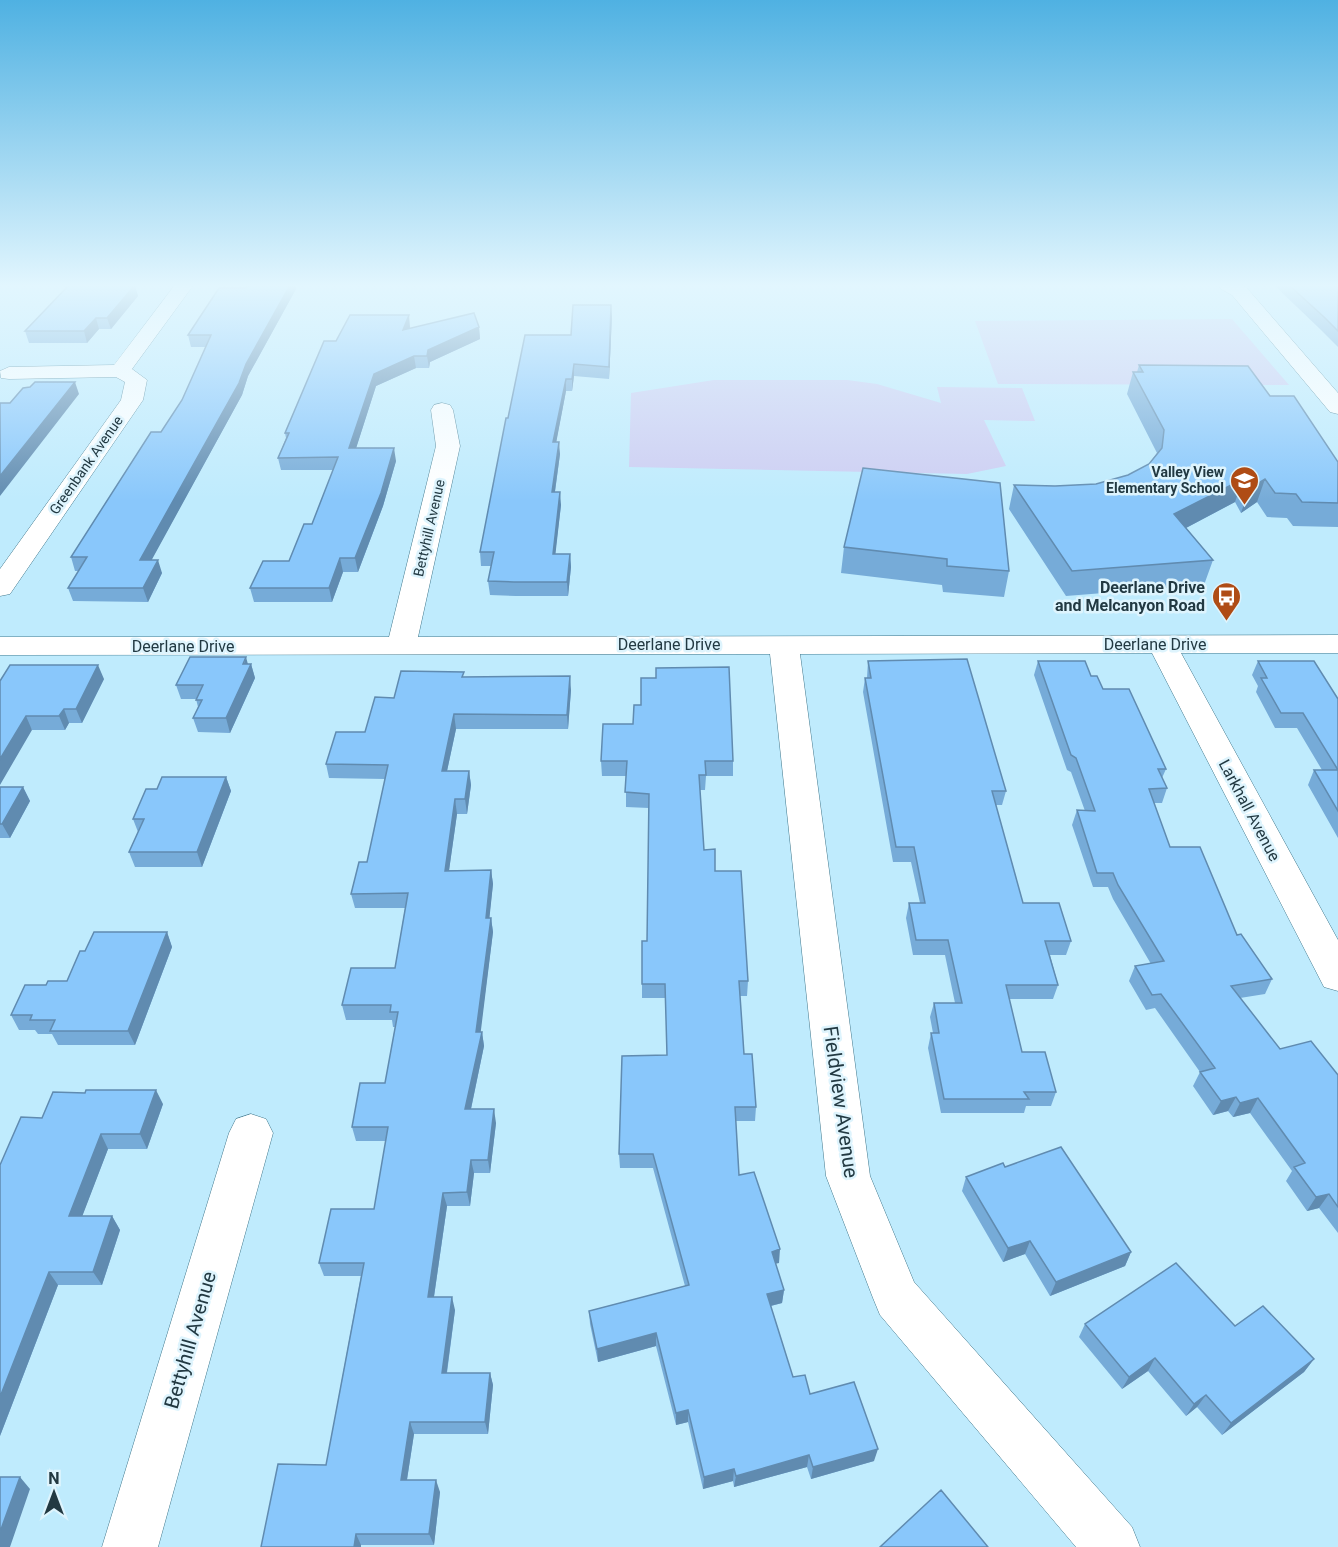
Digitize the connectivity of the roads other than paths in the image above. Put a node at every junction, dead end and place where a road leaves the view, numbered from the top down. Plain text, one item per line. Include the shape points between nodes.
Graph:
1 (130, 357) edge
2 (1295, 357) edge
3 (120, 371) junction
4 (9, 374) dead end
5 (1338, 407) edge
6 (442, 410) dead end
7 (0, 588) edge
8 (784, 644) junction
9 (1338, 644) edge
10 (1162, 645) junction
11 (0, 646) edge
12 (401, 646) junction
13 (1338, 976) edge
14 (251, 1133) dead end
15 (130, 1547) edge
16 (1112, 1547) edge

1 - 3 street
2 - 5 street
3 - 4 street
3 - 7 street, Greenbank Avenue via 136,380 132,400
6 - 12 street, Bettyhill Avenue via 448,446
8 - 10 street, Deerlane Drive
8 - 12 street, Deerlane Drive
8 - 16 street, Fieldview Avenue via 848,1176 897,1298
9 - 10 street, Deerlane Drive
10 - 13 street, Larkhall Avenue
11 - 12 street, Deerlane Drive
14 - 15 street, Bettyhill Avenue

